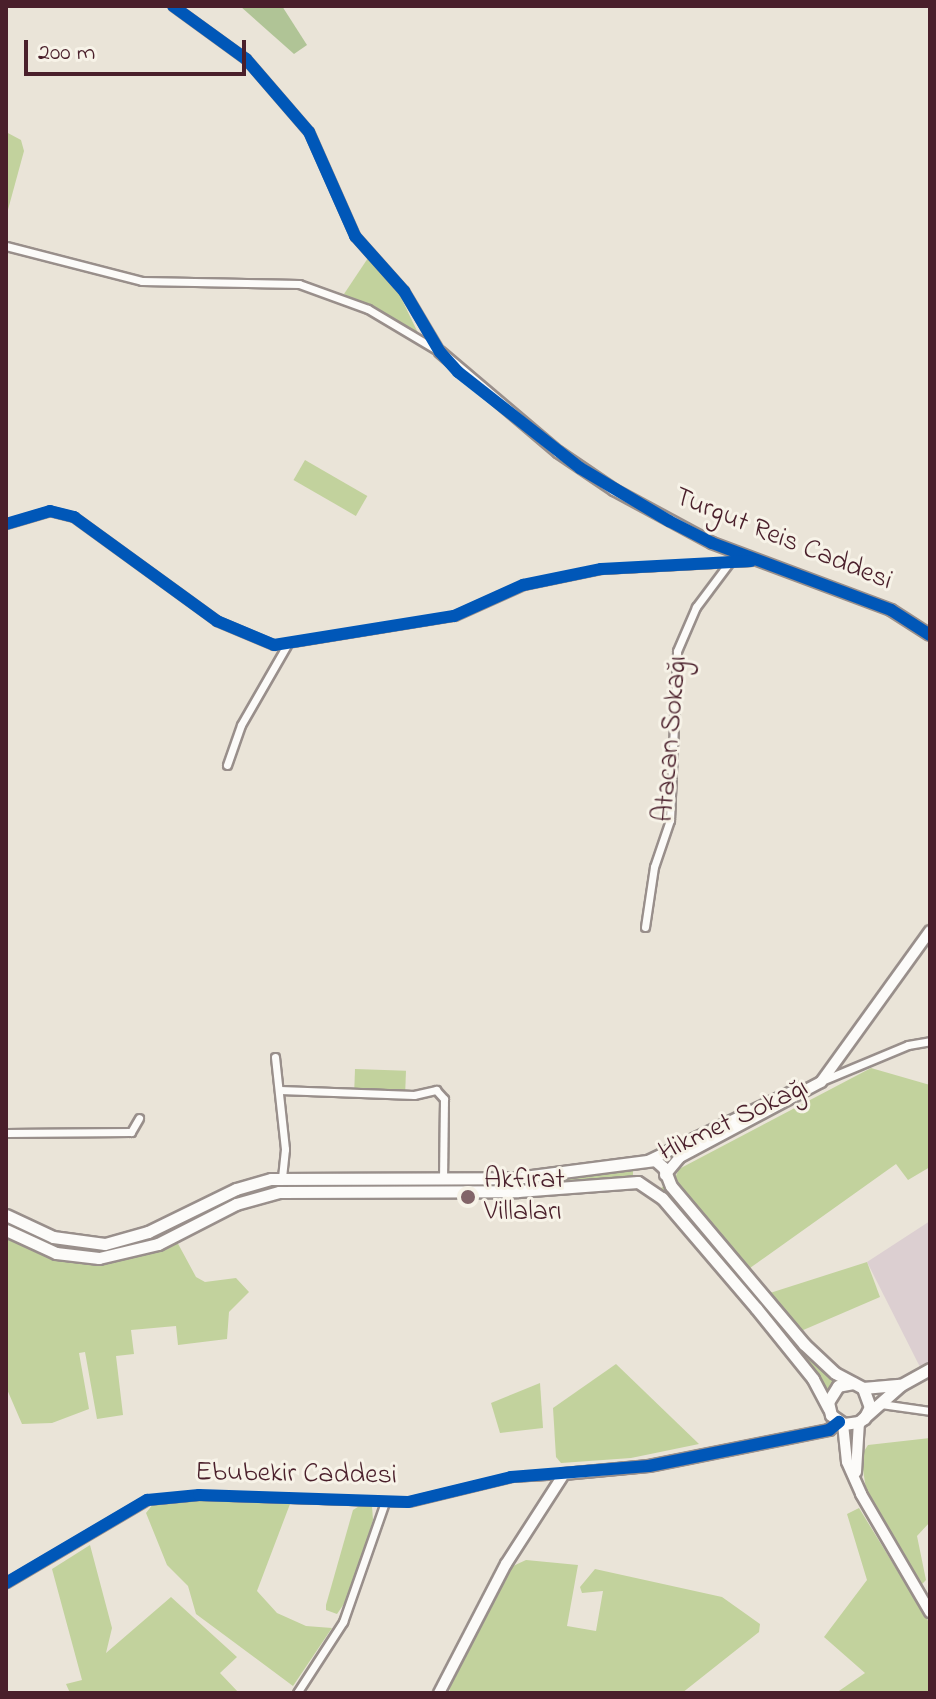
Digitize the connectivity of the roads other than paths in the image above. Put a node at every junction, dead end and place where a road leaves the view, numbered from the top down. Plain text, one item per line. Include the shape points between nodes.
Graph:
1 (173, 6) edge
2 (6, 246) edge
3 (440, 352) junction
4 (6, 524) edge
5 (763, 560) junction
6 (729, 563) junction
7 (930, 635) edge
8 (287, 645) junction
9 (227, 765) dead end
10 (645, 927) dead end
11 (930, 931) edge
12 (930, 1041) edge
13 (275, 1057) dead end
14 (821, 1082) junction
15 (280, 1090) junction
16 (139, 1118) dead end
17 (6, 1133) edge
18 (647, 1161) junction
19 (665, 1175) junction
20 (282, 1178) junction
21 (443, 1179) junction
22 (648, 1186) junction
23 (6, 1215) edge
24 (6, 1230) edge
25 (930, 1369) edge
26 (901, 1385) junction
27 (860, 1386) junction
28 (878, 1404) junction
29 (829, 1409) junction
30 (930, 1411) edge
31 (862, 1420) junction
32 (841, 1423) junction
33 (564, 1474) junction
34 (861, 1494) junction
35 (385, 1502) junction
36 (6, 1583) edge
37 (930, 1612) edge
38 (297, 1693) edge
39 (439, 1693) edge

1 - 3 street, Turgut Reis Caddesi via 246,59 309,132 355,236 404,291
2 - 3 street via 142,281 284,282 386,318
3 - 5 street, Turgut Reis Caddesi via 580,468 688,532
4 - 8 street via 50,511 74,517 217,621 237,633
5 - 6 street
5 - 7 street, Turgut Reis Caddesi via 891,610
6 - 8 street via 601,569 523,585 454,616
6 - 10 street, Atacan Sokağı via 696,607 677,651 670,820 654,867
8 - 9 street via 241,725
11 - 14 street
12 - 14 street, Hikmet Sokağı via 908,1045
13 - 15 street
14 - 18 street, Hikmet Sokağı
14 - 19 street, Hikmet Sokağı via 680,1157
15 - 20 street
15 - 21 street via 414,1095 436,1090 444,1099
16 - 17 street via 131,1132
18 - 19 main road via 659,1162
18 - 21 main road via 530,1177
18 - 22 main road via 639,1176
19 - 22 main road via 659,1185
19 - 27 main road via 804,1344 835,1373
20 - 21 main road
20 - 23 main road via 236,1189 117,1242 64,1240
22 - 24 main road via 631,1181 518,1191 279,1192 236,1204 148,1247 99,1258 56,1253
22 - 29 main road via 790,1350
25 - 26 main road
26 - 27 main road
26 - 28 main road
27 - 29 main road via 838,1386
27 - 31 main road via 870,1400
28 - 30 street
28 - 31 main road
29 - 32 main road
31 - 32 main road
31 - 34 street via 855,1459
32 - 33 street, Ebubekir Caddesi via 829,1430 649,1466
32 - 34 street via 847,1462
33 - 35 street, Ebubekir Caddesi via 511,1477 408,1502
33 - 39 street via 506,1564
34 - 37 street
35 - 36 street, Ebubekir Caddesi via 199,1495 147,1500
35 - 38 street via 343,1622

